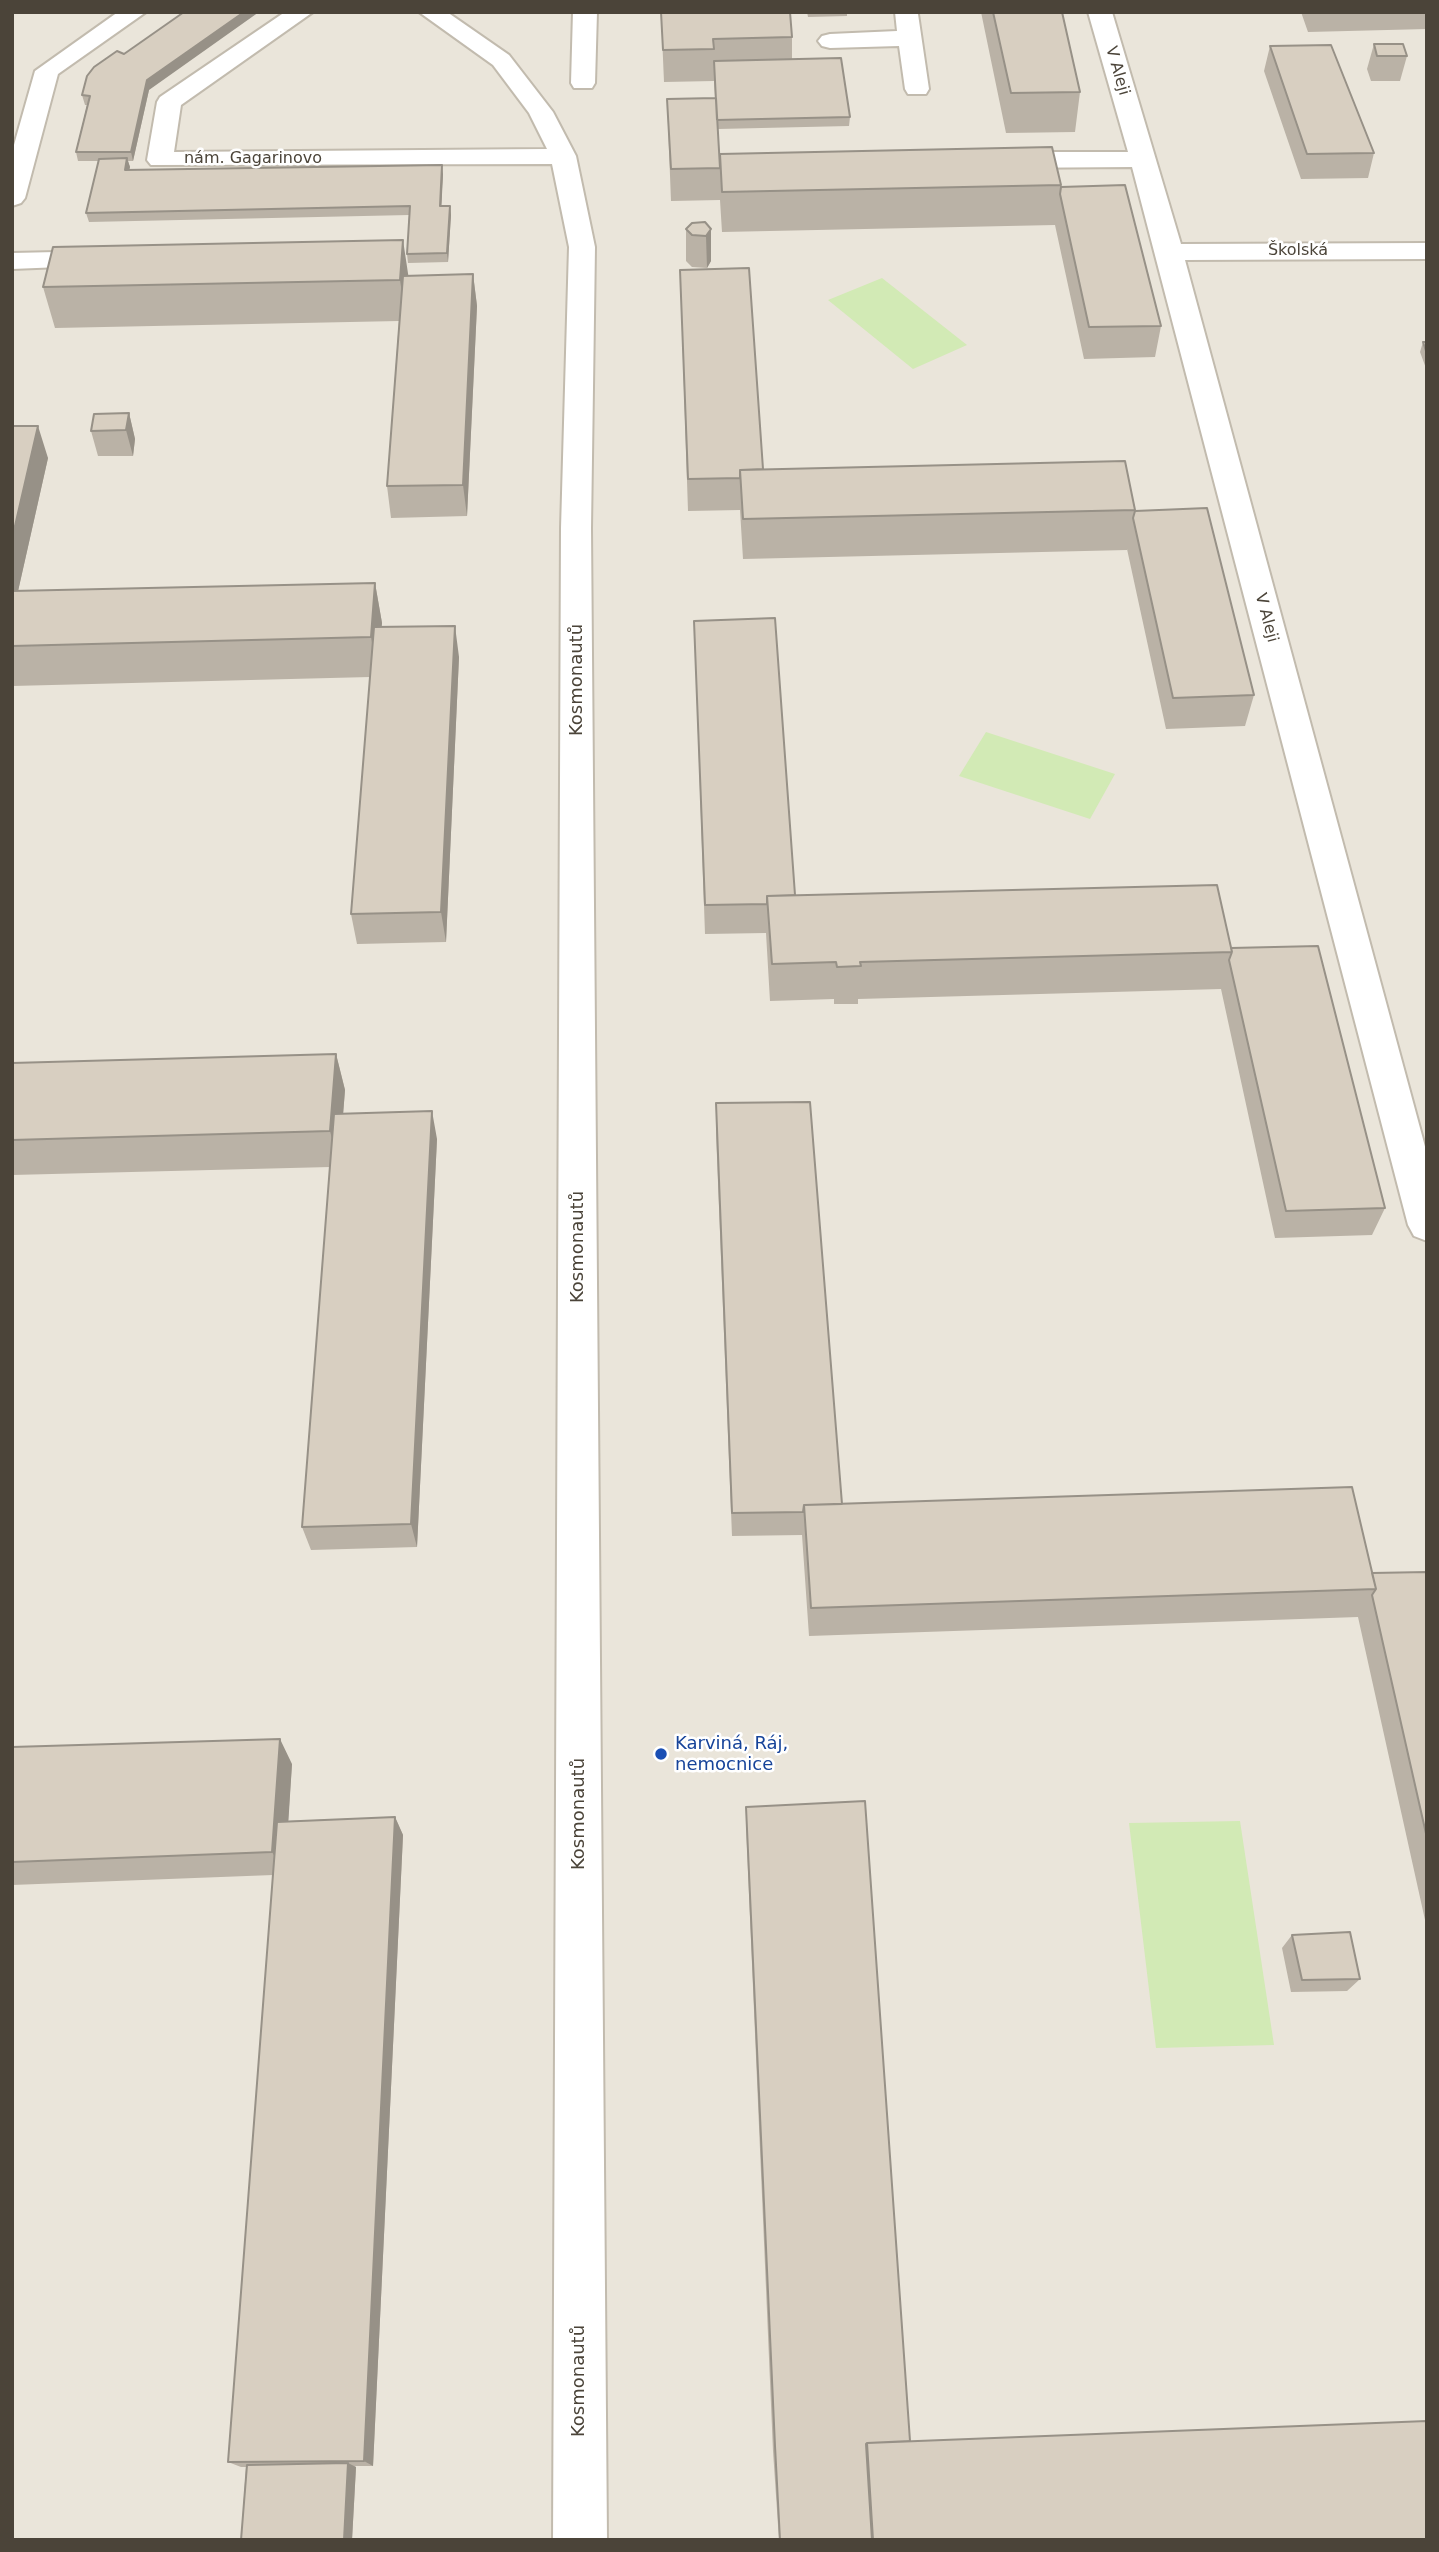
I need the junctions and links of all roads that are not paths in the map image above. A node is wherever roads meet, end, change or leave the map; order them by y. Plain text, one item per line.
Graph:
1 (134, 12) edge
2 (301, 12) edge
3 (585, 12) edge
4 (906, 12) edge
5 (1100, 12) edge
6 (446, 14) edge
7 (909, 38) junction
8 (830, 41) dead end
9 (583, 83) dead end
10 (916, 89) dead end
11 (563, 156) junction
12 (1142, 159) junction
13 (975, 160) edge
14 (12, 198) edge
15 (1427, 251) edge
16 (1170, 252) junction
17 (124, 259) edge
18 (12, 261) edge
19 (1427, 1225) edge
20 (580, 2540) edge

1 - 14 street
2 - 11 street, nám. Gagarinovo
3 - 9 street
4 - 7 street
5 - 12 street, V Aleji
6 - 11 street, Kosmonautů
7 - 8 street
7 - 10 street
11 - 20 street, Kosmonautů
12 - 13 street
12 - 16 street, V Aleji
15 - 16 street, Školská
16 - 19 street, V Aleji
17 - 18 street

